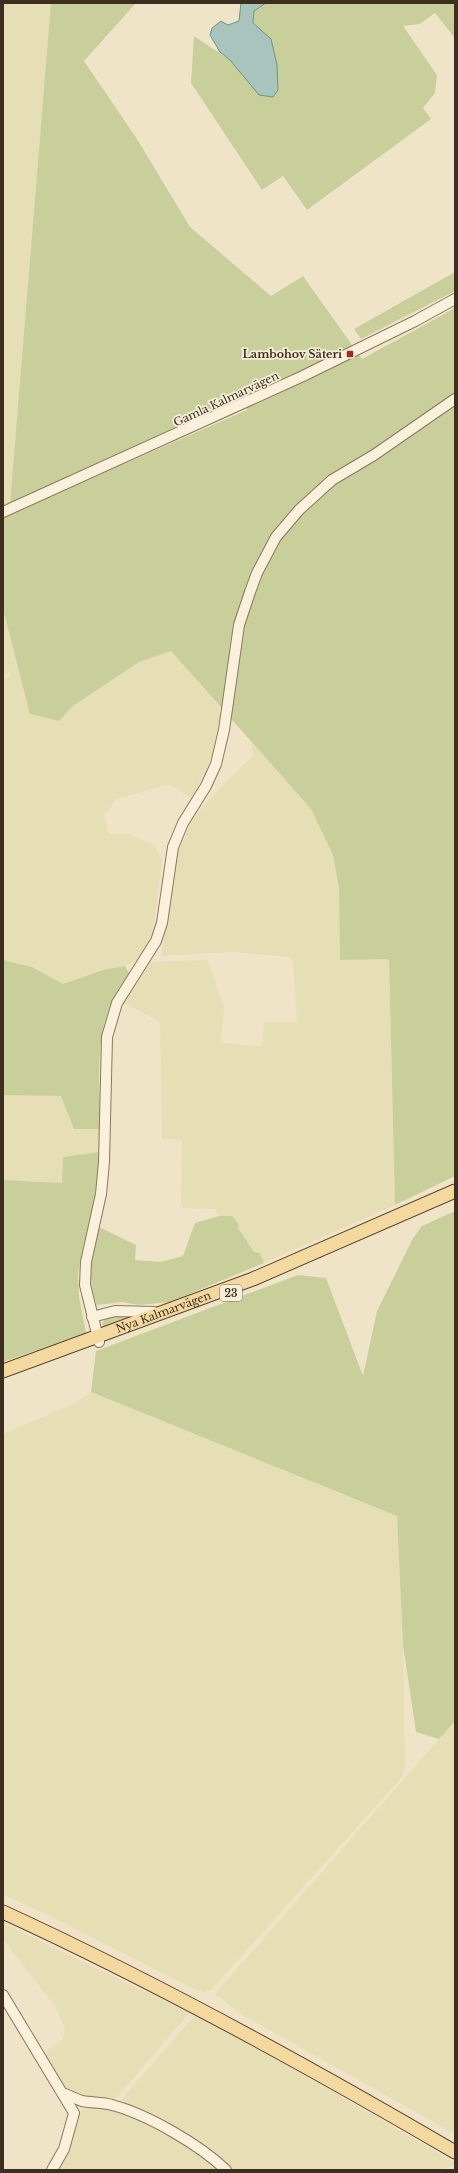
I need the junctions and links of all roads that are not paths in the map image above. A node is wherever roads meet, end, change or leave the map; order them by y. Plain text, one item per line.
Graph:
1 (455, 299) edge
2 (455, 399) edge
3 (3, 512) edge
4 (455, 1191) edge
5 (455, 1198) edge
6 (178, 1308) junction
7 (92, 1317) junction
8 (98, 1340) junction
9 (3, 1370) edge
10 (3, 1376) edge
11 (3, 1904) edge
12 (3, 1912) edge
13 (3, 1994) edge
14 (65, 2094) junction
15 (455, 2144) edge
16 (455, 2152) edge
17 (52, 2170) edge
18 (226, 2170) edge

1 - 3 street, Gamla Kalmarvägen
2 - 7 street
4 - 6 main road, Nya Kalmarvägen / 23
5 - 8 main road, Nya Kalmarvägen / 23
6 - 7 street
6 - 8 main road, Nya Kalmarvägen / 23
7 - 8 street
8 - 9 main road, Nya Kalmarvägen / 23
8 - 10 main road, Nya Kalmarvägen / 23
11 - 15 main road
12 - 16 main road
13 - 14 street
14 - 17 street
14 - 18 street

